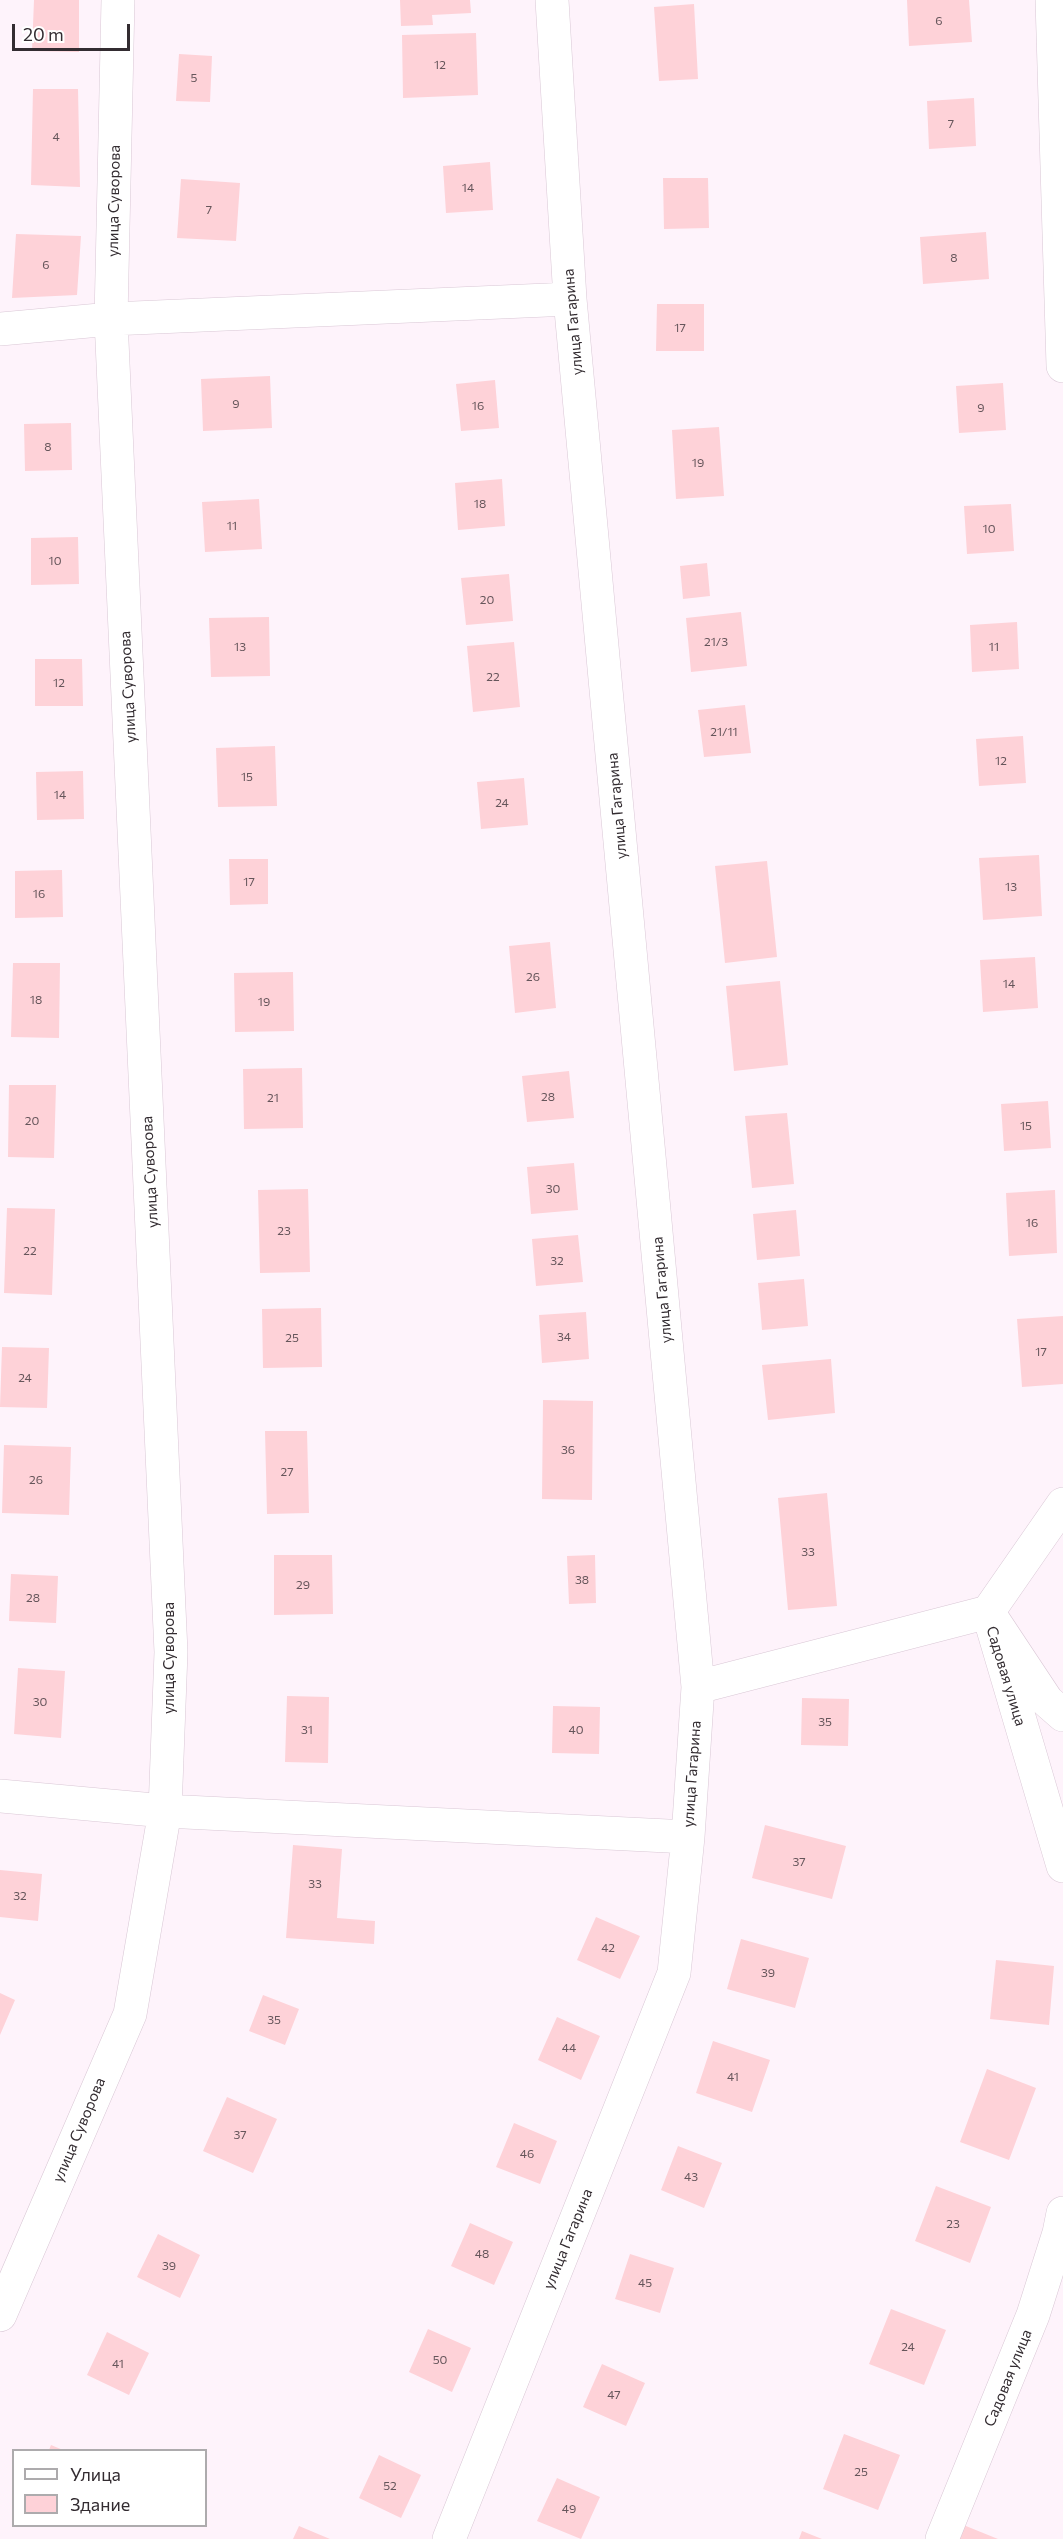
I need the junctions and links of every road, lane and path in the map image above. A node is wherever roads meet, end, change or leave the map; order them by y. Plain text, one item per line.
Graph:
1 (118, 0) edge
2 (552, 0) edge
3 (1052, 0) edge
4 (1059, 105) edge
5 (570, 299) junction
6 (111, 319) junction
7 (0, 329) edge
8 (1063, 366) edge
9 (1063, 1504) edge
10 (988, 1612) junction
11 (698, 1688) junction
12 (1063, 1715) edge
13 (0, 1796) edge
14 (165, 1811) junction
15 (688, 1837) junction
16 (1063, 1866) edge
17 (1063, 2213) edge
18 (1048, 2312) edge
19 (0, 2315) edge
20 (449, 2539) edge
21 (942, 2539) edge

1 - 6 street, улица Суворова
2 - 5 street, улица Гагарина
3 - 4 street
4 - 8 street
5 - 6 street
5 - 11 street, улица Гагарина
6 - 7 street
6 - 14 street, улица Суворова
9 - 10 street, Садовая улица
10 - 11 street
10 - 12 street
10 - 16 street, Садовая улица
11 - 15 street, улица Гагарина
13 - 14 street
14 - 15 street
14 - 19 street, улица Суворова
15 - 20 street, улица Гагарина
17 - 18 street, Садовая улица
18 - 21 street, Садовая улица

